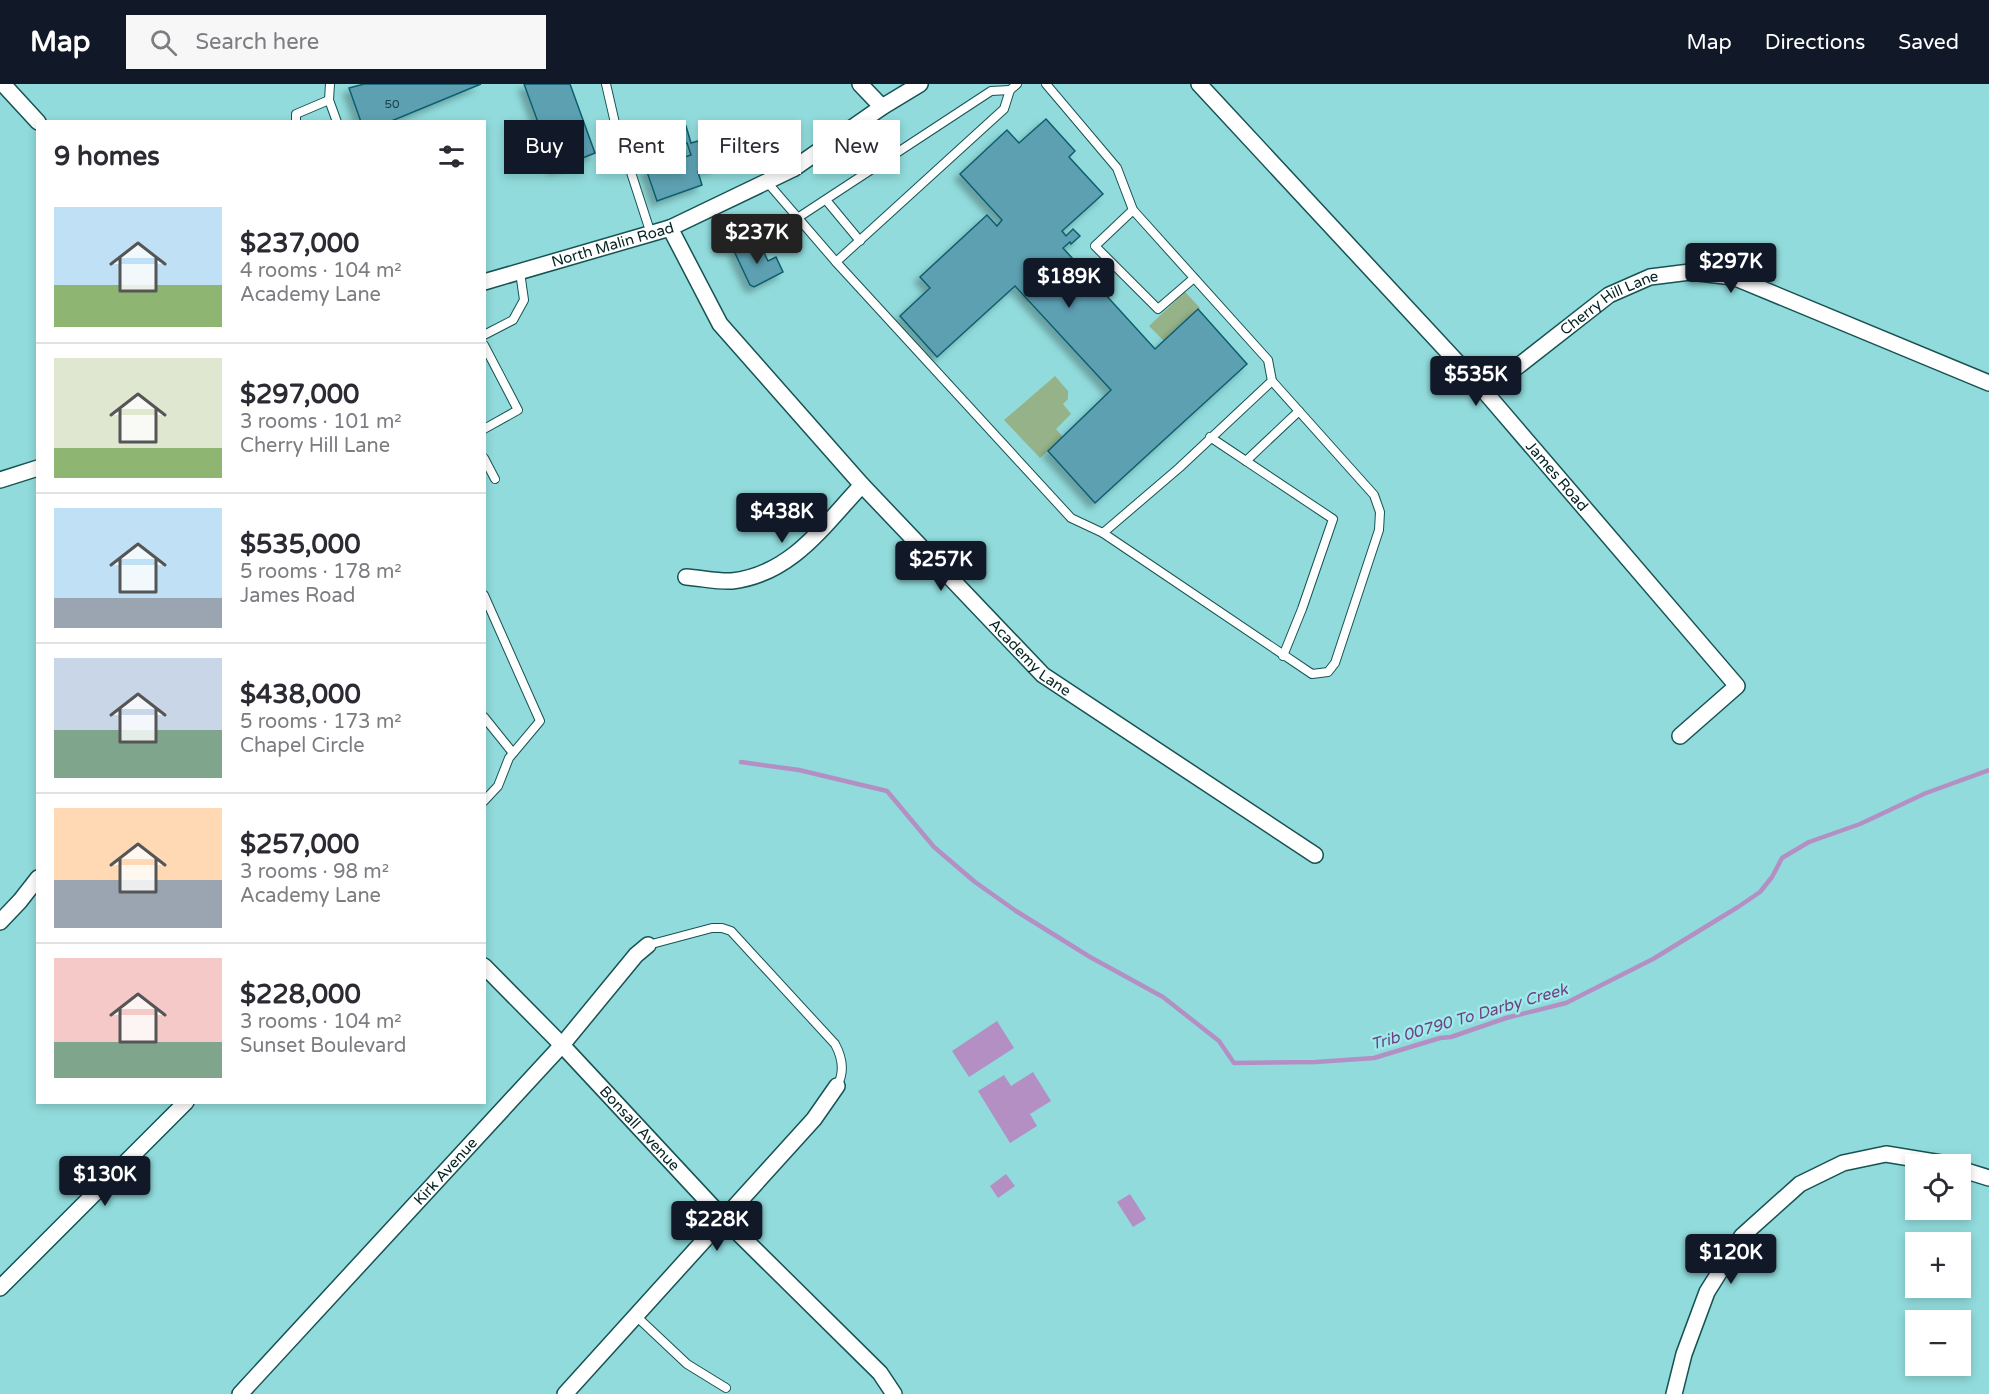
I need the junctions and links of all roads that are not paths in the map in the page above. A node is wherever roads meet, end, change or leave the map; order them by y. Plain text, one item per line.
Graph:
1 (3, 84) edge
2 (330, 84) edge
3 (606, 84) edge
4 (860, 84) edge
5 (920, 84) edge
6 (1046, 84) edge
7 (1199, 84) edge
8 (1014, 87) edge
9 (329, 100) junction
10 (882, 107) junction
11 (36, 120) edge
12 (296, 120) edge
13 (336, 120) edge
14 (767, 182) junction
15 (826, 200) junction
16 (1134, 210) junction
17 (799, 217) junction
18 (670, 228) junction
19 (651, 234) junction
20 (860, 241) junction
21 (836, 262) junction
22 (520, 272) junction
23 (1194, 278) junction
24 (486, 281) edge
25 (486, 334) edge
26 (486, 349) edge
27 (1272, 381) junction
28 (1989, 382) edge
29 (1485, 392) junction
30 (1299, 411) junction
31 (486, 428) edge
32 (1210, 437) junction
33 (1246, 461) junction
34 (486, 462) edge
35 (36, 469) edge
36 (495, 479) dead end
37 (0, 480) edge
38 (862, 484) junction
39 (1103, 533) junction
40 (686, 577) dead end
41 (488, 611) edge
42 (1283, 656) junction
43 (486, 719) edge
44 (1680, 736) dead end
45 (513, 753) junction
46 (486, 799) edge
47 (1315, 855) dead end
48 (36, 881) edge
49 (0, 921) edge
50 (648, 945) joint
51 (486, 968) edge
52 (562, 1045) junction
53 (837, 1086) joint
54 (184, 1104) edge
55 (1905, 1157) edge
56 (1971, 1172) edge
57 (1989, 1178) edge
58 (724, 1220) junction
59 (0, 1288) edge
60 (636, 1316) junction
61 (726, 1388) dead end
62 (240, 1394) edge
63 (565, 1394) edge
64 (894, 1394) edge
65 (1674, 1394) edge

1 - 11 street
2 - 9 lane
3 - 19 lane
4 - 10 street
5 - 10 street, North Malin Road
6 - 16 lane
7 - 29 street, James Road
8 - 15 lane
8 - 20 lane
9 - 12 lane
9 - 13 lane
10 - 14 street, North Malin Road
14 - 17 lane
14 - 18 street, North Malin Road
15 - 17 lane
15 - 20 lane
16 - 23 lane
16 - 23 lane
17 - 21 lane
18 - 19 street, North Malin Road
18 - 38 street, Academy Lane
19 - 22 street, North Malin Road
20 - 21 lane
21 - 39 lane
22 - 24 street, North Malin Road
22 - 25 lane
23 - 27 lane
26 - 31 lane
27 - 30 lane
27 - 32 lane
28 - 29 street, Cherry Hill Lane
29 - 44 street, James Road
30 - 33 lane
30 - 42 lane
32 - 33 lane
32 - 39 lane
33 - 42 lane
34 - 36 lane
35 - 37 street
38 - 40 street
38 - 47 street, Academy Lane
39 - 42 lane
41 - 45 lane
43 - 45 lane
45 - 46 lane
48 - 49 street
50 - 52 street, Kirk Avenue
50 - 53 lane
51 - 52 street, Bonsall Avenue
52 - 58 street, Bonsall Avenue
52 - 62 street, Kirk Avenue
53 - 58 street
54 - 59 street
55 - 65 street
56 - 57 street
58 - 60 street
58 - 64 street, Bonsall Avenue
60 - 61 lane
60 - 63 street

